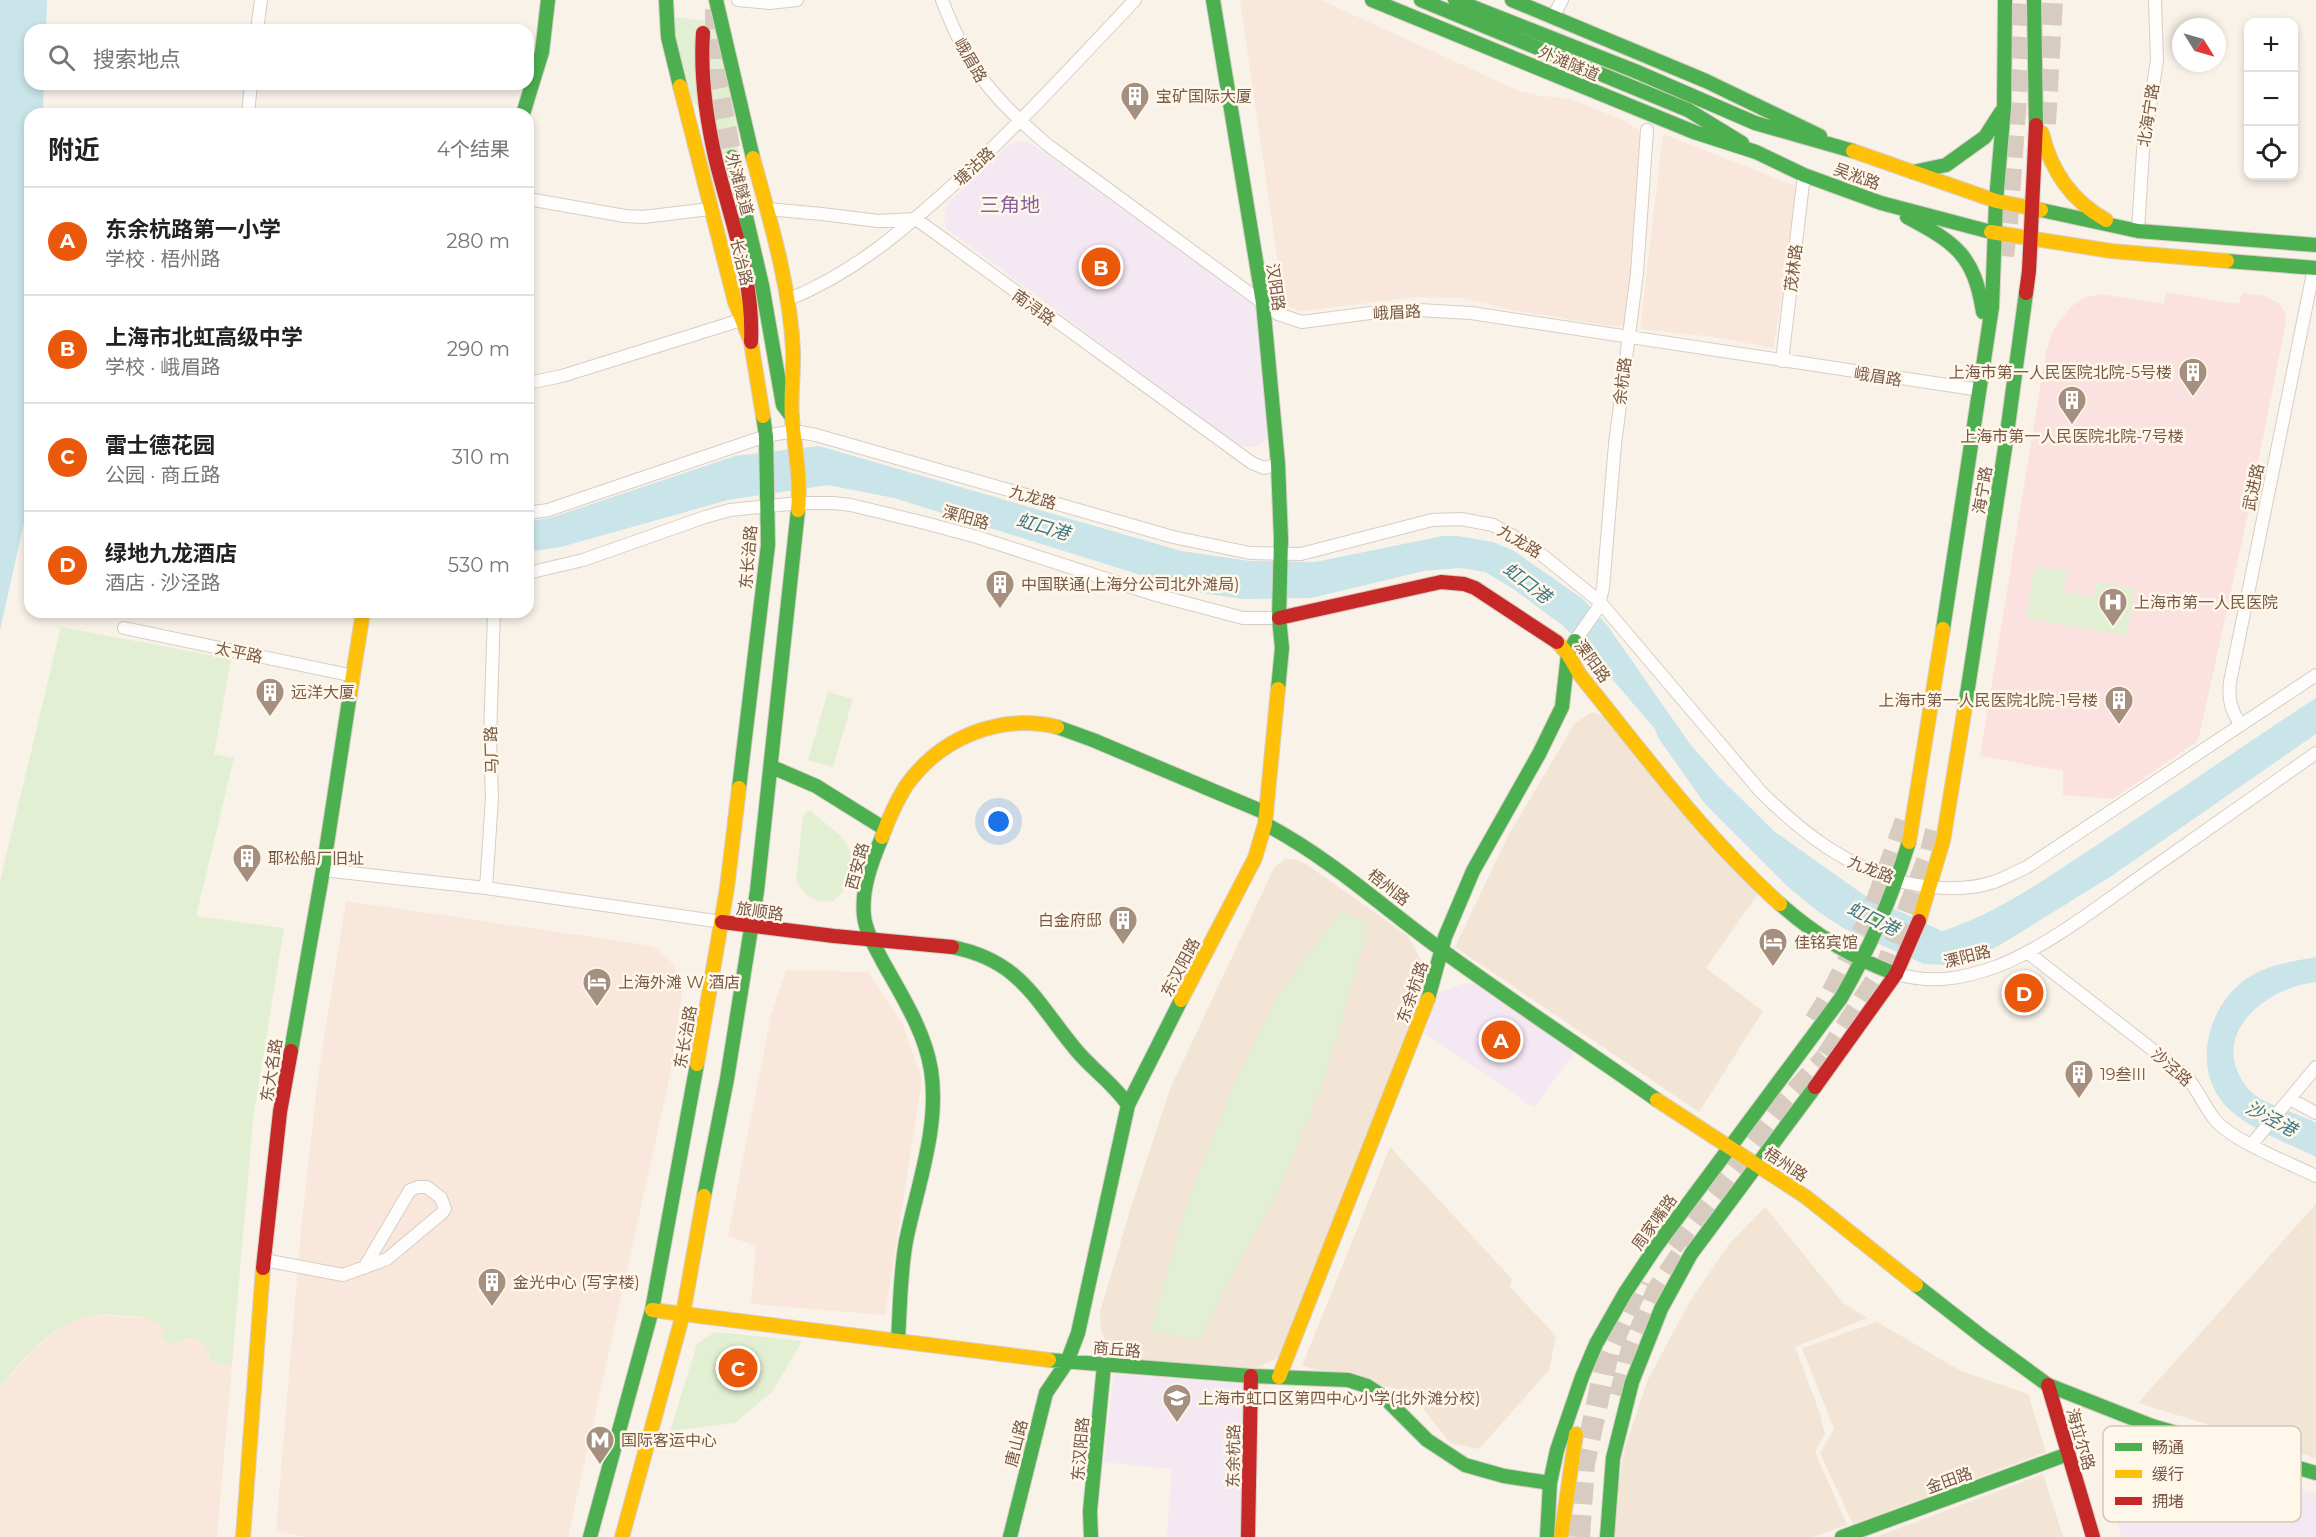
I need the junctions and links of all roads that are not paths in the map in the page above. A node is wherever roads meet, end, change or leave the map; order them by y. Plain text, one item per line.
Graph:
1 (261, 0) edge
2 (548, 0) edge
3 (666, 0) edge
4 (716, 0) edge
5 (738, 0) edge
6 (797, 0) edge
7 (942, 0) edge
8 (1136, 0) edge
9 (1213, 0) edge
10 (1372, 0) edge
11 (1421, 0) edge
12 (1455, 0) edge
13 (1512, 0) edge
14 (1562, 0) edge
15 (2006, 0) edge
16 (2034, 0) edge
17 (2156, 0) edge
18 (1553, 17) junction
19 (258, 24) edge
20 (704, 33) dead end
21 (534, 78) edge
22 (250, 90) edge
23 (530, 90) edge
24 (2037, 102) junction
25 (2004, 107) junction
26 (249, 108) edge
27 (525, 108) edge
28 (1020, 122) junction
29 (1647, 130) dead end
30 (1834, 144) junction
31 (1756, 152) junction
32 (732, 157) tunnel mouth
33 (1913, 172) junction
34 (1804, 175) junction
35 (534, 200) edge
36 (1996, 201) junction
37 (1881, 202) junction
38 (710, 209) junction
39 (767, 209) junction
40 (2033, 210) junction
41 (915, 219) junction
42 (2132, 230) junction
43 (1995, 233) junction
44 (2032, 239) junction
45 (2316, 245) edge
46 (2316, 253) edge
47 (2315, 268) edge
48 (787, 300) junction
49 (1263, 303) junction
50 (741, 320) junction
51 (1627, 338) junction
52 (751, 342) junction
53 (1987, 342) junction
54 (1782, 361) junction
55 (534, 382) edge
56 (1980, 390) junction
57 (794, 431) junction
58 (767, 443) junction
59 (1278, 464) junction
60 (798, 499) junction
61 (768, 502) junction
62 (534, 512) edge
63 (1281, 558) junction
64 (534, 572) edge
65 (1280, 581) joint
66 (1598, 608) junction
67 (362, 618) edge
68 (494, 618) edge
69 (1279, 618) junction
70 (124, 628) dead end
71 (1575, 641) joint
72 (1568, 654) junction
73 (2316, 675) edge
74 (354, 676) junction
75 (2241, 725) junction
76 (2316, 753) edge
77 (772, 767) junction
78 (1265, 819) junction
79 (885, 829) junction
80 (323, 870) junction
81 (1897, 880) junction
82 (486, 888) junction
83 (1930, 888) junction
84 (722, 922) junction
85 (753, 927) junction
86 (872, 940) junction
87 (1442, 950) junction
88 (2027, 952) junction
89 (1863, 962) junction
90 (1899, 969) junction
91 (2316, 1068) edge
92 (2290, 1099) junction
93 (1128, 1105) junction
94 (2316, 1113) edge
95 (2256, 1140) junction
96 (1730, 1147) junction
97 (1758, 1165) junction
98 (2316, 1176) edge
99 (264, 1260) junction
100 (364, 1269) junction
101 (652, 1310) junction
102 (683, 1314) junction
103 (898, 1341) junction
104 (1067, 1362) junction
105 (1104, 1365) junction
106 (1251, 1376) junction
107 (1279, 1377) junction
108 (2048, 1385) junction
109 (2152, 1426) edge
110 (1576, 1434) dead end
111 (2068, 1454) junction
112 (2301, 1469) edge
113 (2316, 1473) edge
114 (1550, 1483) junction
115 (243, 1537) edge
116 (590, 1537) edge
117 (622, 1537) edge
118 (1010, 1537) edge
119 (1091, 1537) edge
120 (1248, 1537) edge
121 (1547, 1537) edge
122 (1561, 1537) edge
123 (1606, 1537) edge
124 (1842, 1537) edge
125 (2092, 1537) edge

1 - 19 street
2 - 21 main road
3 - 38 main road, 长治路
4 - 39 main road
5 - 6 street
7 - 28 street, 峨眉路
8 - 28 street, 塘沽路
9 - 49 main road, 汉阳路
10 - 31 main road, 外滩隧道
11 - 31 main road, 吴淞路
12 - 30 main road, 外滩隧道
13 - 18 main road, 吴淞路
14 - 18 street
15 - 25 main road, 海宁路
16 - 24 main road, 海宁路
17 - 42 street, 北海宁路
18 - 30 main road, 吴淞路
20 - 52 main road, 外滩隧道
22 - 26 street
23 - 27 main road
24 - 40 main road, 海宁路
24 - 42 main road
25 - 33 main road
25 - 36 main road, 海宁路
28 - 41 street, 塘沽路
28 - 49 street, 峨眉路
29 - 51 street, 余杭路
30 - 33 main road, 吴淞路
31 - 34 main road, 吴淞路
32 - 57 main road, 外滩隧道
33 - 36 main road, 吴淞路
34 - 37 main road, 吴淞路
34 - 54 street, 茂林路
35 - 38 street
36 - 40 main road, 吴淞路
36 - 43 main road, 海宁路
37 - 43 main road, 吴淞路
37 - 53 main road
38 - 50 main road, 长治路
39 - 41 street
39 - 48 main road
40 - 42 main road, 吴淞路
40 - 44 main road, 海宁路
41 - 48 street, 塘沽路
41 - 59 street, 南浔路
42 - 45 main road, 吴淞路
43 - 44 main road, 吴淞路
43 - 53 main road, 海宁路
44 - 47 main road, 吴淞路
44 - 83 main road, 海宁路
46 - 47 main road, 武进路
47 - 75 street, 武进路
48 - 57 main road
49 - 51 street, 峨眉路
49 - 59 main road, 汉阳路
50 - 52 main road, 长治路
50 - 55 street
51 - 54 street, 峨眉路
51 - 66 street, 余杭路
52 - 58 main road, 长治路
53 - 56 main road, 海宁路
54 - 56 street, 峨眉路
56 - 81 main road, 海宁路
57 - 58 street, 九龙路
57 - 60 main road
57 - 63 street, 九龙路
58 - 61 main road, 长治路
58 - 62 street, 九龙路
59 - 63 main road, 汉阳路
60 - 61 street, 溧阳路
60 - 69 street, 溧阳路
60 - 77 main road
61 - 64 street, 溧阳路
61 - 84 main road, 东长治路
63 - 65 main road, 汉阳路
63 - 66 street, 九龙路
65 - 69 main road, 东汉阳路
66 - 71 street, 东余杭路
66 - 81 street, 九龙路
67 - 74 main road, 东大名路
68 - 82 street, 马厂路
69 - 72 main road, 溧阳路
69 - 78 main road, 东汉阳路
70 - 74 street, 太平路
71 - 72 main road, 东余杭路
72 - 87 main road, 东余杭路
72 - 89 main road, 溧阳路
73 - 75 street, 九龙路
74 - 80 main road, 东大名路
75 - 83 street, 九龙路
76 - 88 street, 溧阳路
77 - 79 main road
77 - 85 main road
78 - 79 main road, 西安路
78 - 87 main road, 梧州路
78 - 93 main road, 东汉阳路
79 - 86 main road, 西安路
80 - 82 street, 旅顺路
80 - 99 main road, 东大名路
81 - 83 street, 九龙路
81 - 89 main road, 海宁路
82 - 84 street, 旅顺路
83 - 90 main road, 海宁路
84 - 85 main road, 旅顺路
84 - 101 main road, 东长治路
85 - 86 main road, 旅顺路
85 - 102 main road
86 - 93 main road, 旅顺路
86 - 103 main road, 西安路
87 - 96 main road, 梧州路
87 - 107 main road, 东余杭路
88 - 90 street, 溧阳路
88 - 95 street, 沙泾路
89 - 90 main road, 溧阳路
89 - 96 main road, 周家嘴路
90 - 97 main road
91 - 92 street
92 - 94 street
92 - 95 street
93 - 104 main road, 东汉阳路
95 - 98 street, 沙泾路
96 - 97 main road, 梧州路
96 - 114 main road, 周家嘴路
97 - 108 main road, 梧州路
97 - 123 main road
99 - 100 street
99 - 115 main road, 东大名路
100 - 100 street
101 - 102 main road, 商丘路
101 - 116 main road, 东长治路
102 - 103 main road, 商丘路
102 - 117 main road
103 - 104 main road, 商丘路
104 - 105 main road, 商丘路
104 - 118 main road, 唐山路
105 - 106 main road, 商丘路
105 - 119 main road, 东汉阳路
106 - 107 main road, 商丘路
106 - 120 main road, 东余杭路
107 - 114 main road, 商丘路
108 - 109 main road, 梧州路
108 - 111 main road, 海拉尔路
110 - 122 main road
111 - 124 main road, 金田路
111 - 125 main road, 海拉尔路
112 - 113 main road, 梧州路
114 - 121 main road, 周家嘴路

